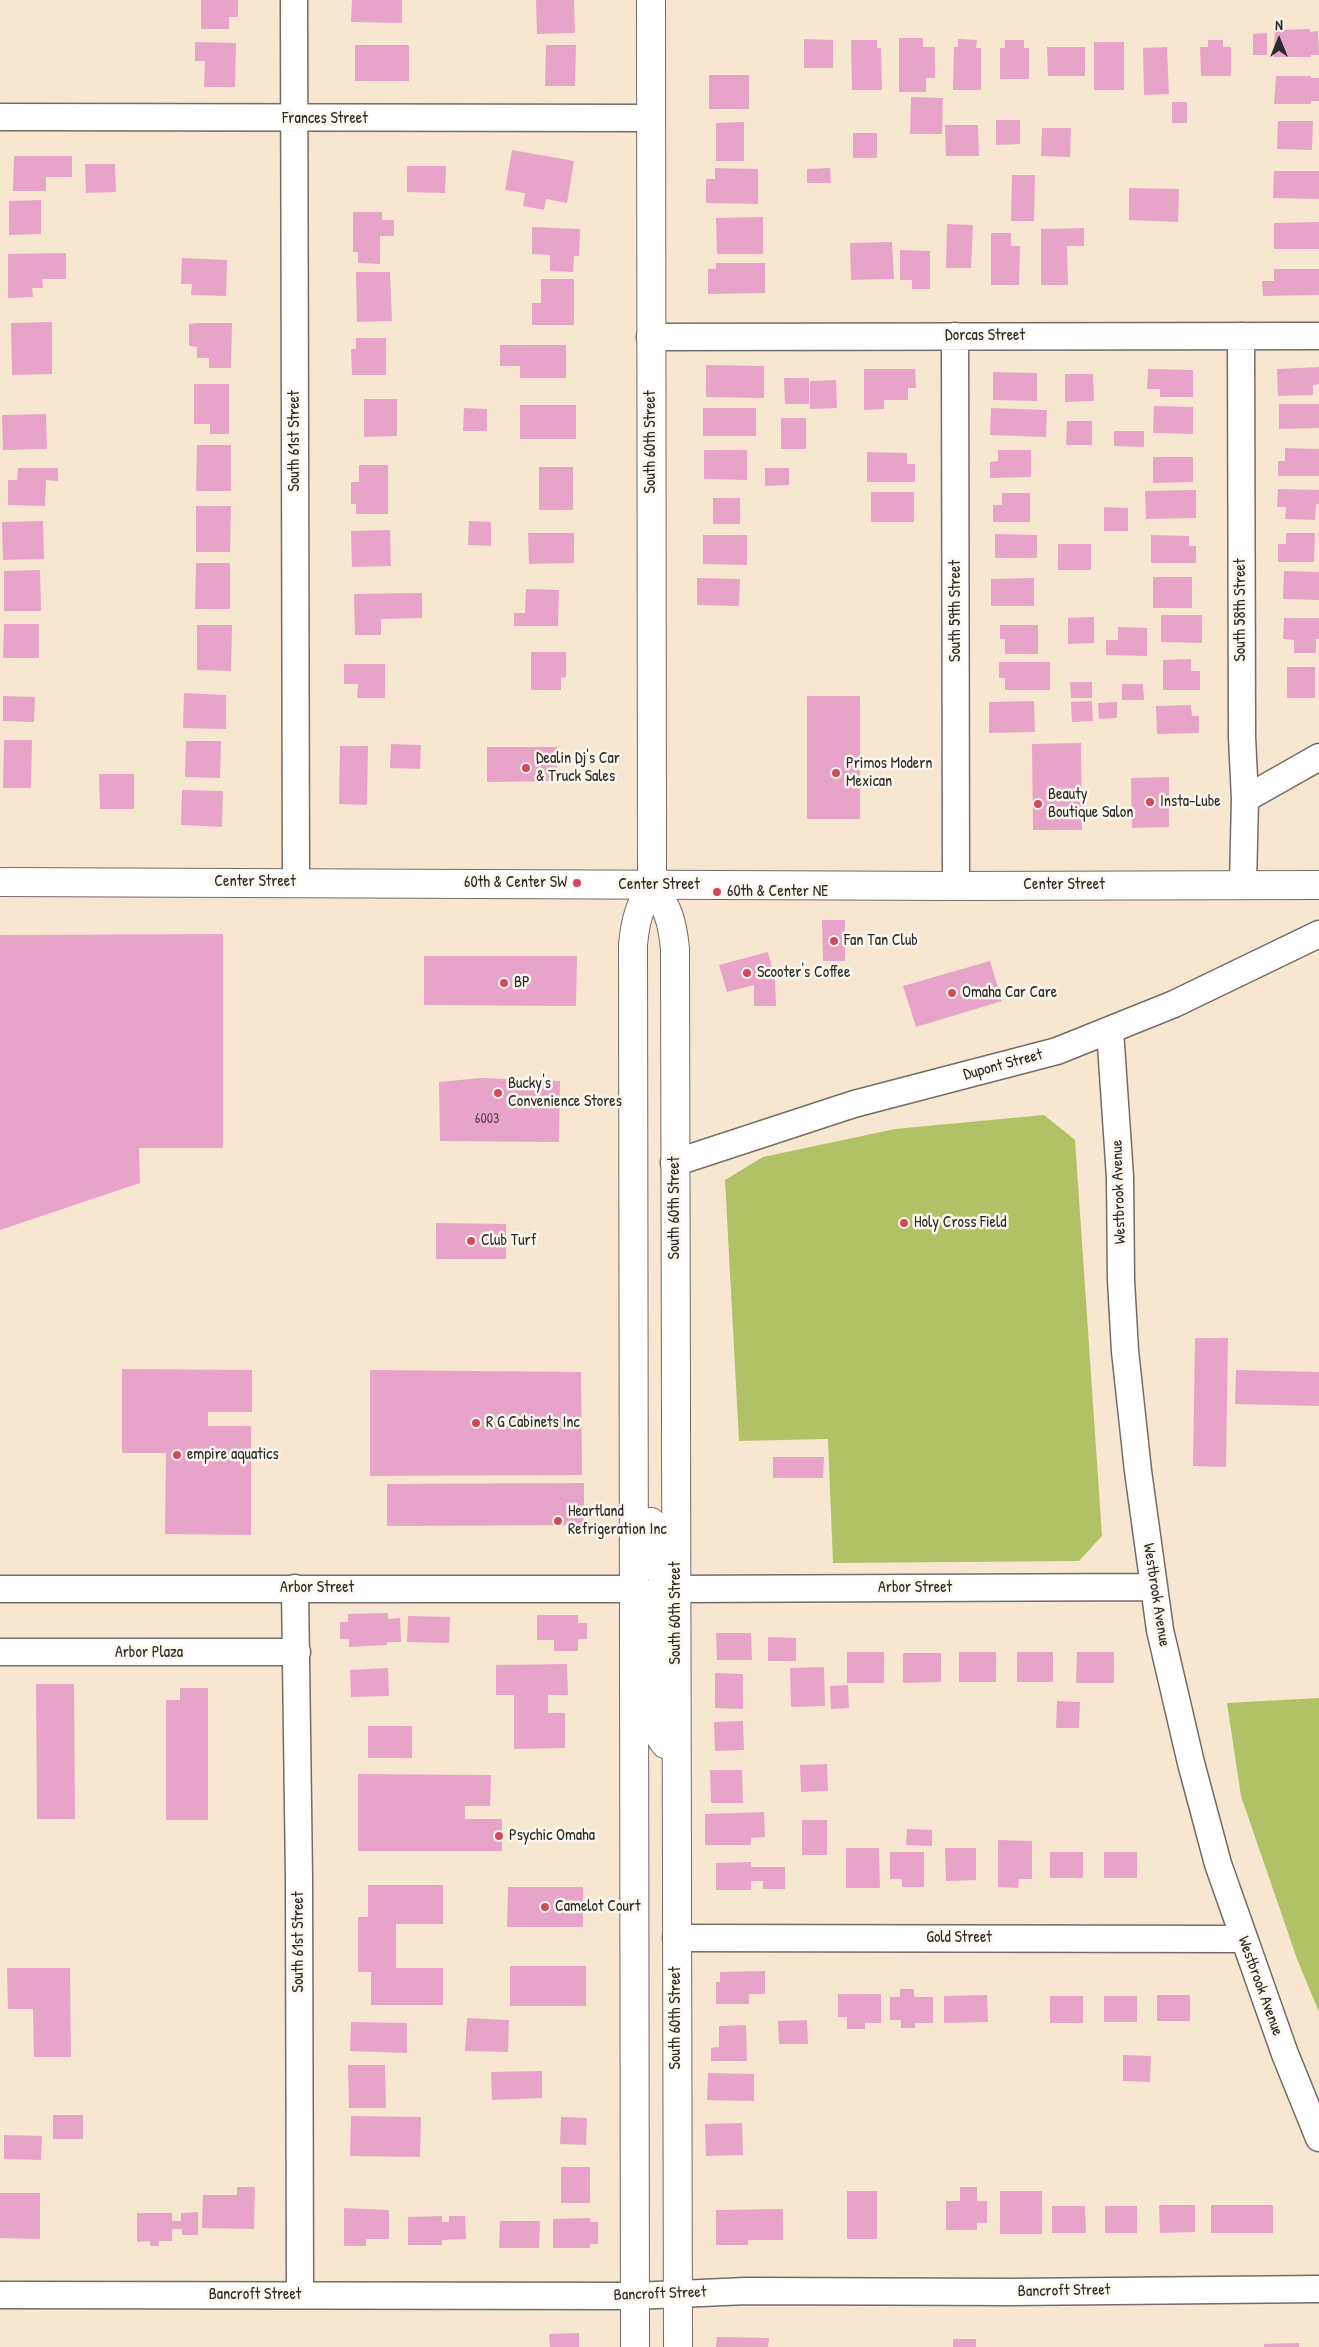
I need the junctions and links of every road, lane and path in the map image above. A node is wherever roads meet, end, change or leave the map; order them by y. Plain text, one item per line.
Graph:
1 (294, 0) edge
2 (651, 0) edge
3 (0, 117) edge
4 (651, 118) junction
5 (294, 119) junction
6 (955, 336) junction
7 (1241, 336) junction
8 (1319, 336) edge
9 (650, 337) junction
10 (1319, 758) edge
11 (1245, 798) junction
12 (0, 882) edge
13 (296, 882) junction
14 (1243, 884) junction
15 (652, 885) junction
16 (1319, 885) edge
17 (956, 886) junction
18 (1319, 934) edge
19 (1110, 1030) junction
20 (674, 1163) junction
21 (634, 1406) junction
22 (1153, 1587) junction
23 (295, 1588) junction
24 (0, 1589) edge
25 (635, 1589) junction
26 (676, 1589) junction
27 (0, 1652) edge
28 (297, 1652) junction
29 (676, 1760) junction
30 (676, 1938) junction
31 (1243, 1939) junction
32 (1319, 2138) edge
33 (1319, 2289) edge
34 (678, 2294) junction
35 (0, 2295) edge
36 (300, 2295) junction
37 (634, 2296) junction
38 (634, 2347) edge
39 (678, 2347) edge

1 - 5 street, South 61st Street
2 - 4 main road, South 60th Street
3 - 5 street, Frances Street
4 - 5 street, Frances Street
4 - 9 main road, South 60th Street
5 - 13 street, South 61st Street
6 - 7 street, Dorcas Street
6 - 9 street, Dorcas Street
6 - 17 street, South 59th Street
7 - 8 street, Dorcas Street
7 - 11 street, South 58th Street
9 - 15 main road, South 60th Street
10 - 11 street
11 - 14 street, South 58th Street
12 - 13 main road, Center Street
13 - 15 main road, Center Street
14 - 16 main road, Center Street
14 - 17 main road, Center Street
15 - 17 main road, Center Street
15 - 20 main road, South 60th Street
15 - 21 main road, South 60th Street
18 - 19 street, Dupont Street
19 - 20 street, Dupont Street
19 - 22 street, Westbrook Avenue
20 - 26 main road, South 60th Street
21 - 25 main road, South 60th Street
21 - 26 main road
22 - 26 street, Arbor Street
22 - 31 street, Westbrook Avenue
23 - 24 street, Arbor Street
23 - 25 street, Arbor Street
23 - 28 street, South 61st Street
25 - 29 main road
25 - 37 main road, South 60th Street
26 - 29 main road, South 60th Street
27 - 28 street, Arbor Plaza
28 - 36 street, South 61st Street
29 - 30 main road, South 60th Street
30 - 31 street, Gold Street
30 - 34 main road, South 60th Street
31 - 32 street, Westbrook Avenue
33 - 34 street, Bancroft Street
34 - 37 street, Bancroft Street
34 - 39 main road, South 60th Street
35 - 36 street, Bancroft Street
36 - 37 street, Bancroft Street
37 - 38 main road, South 60th Street

